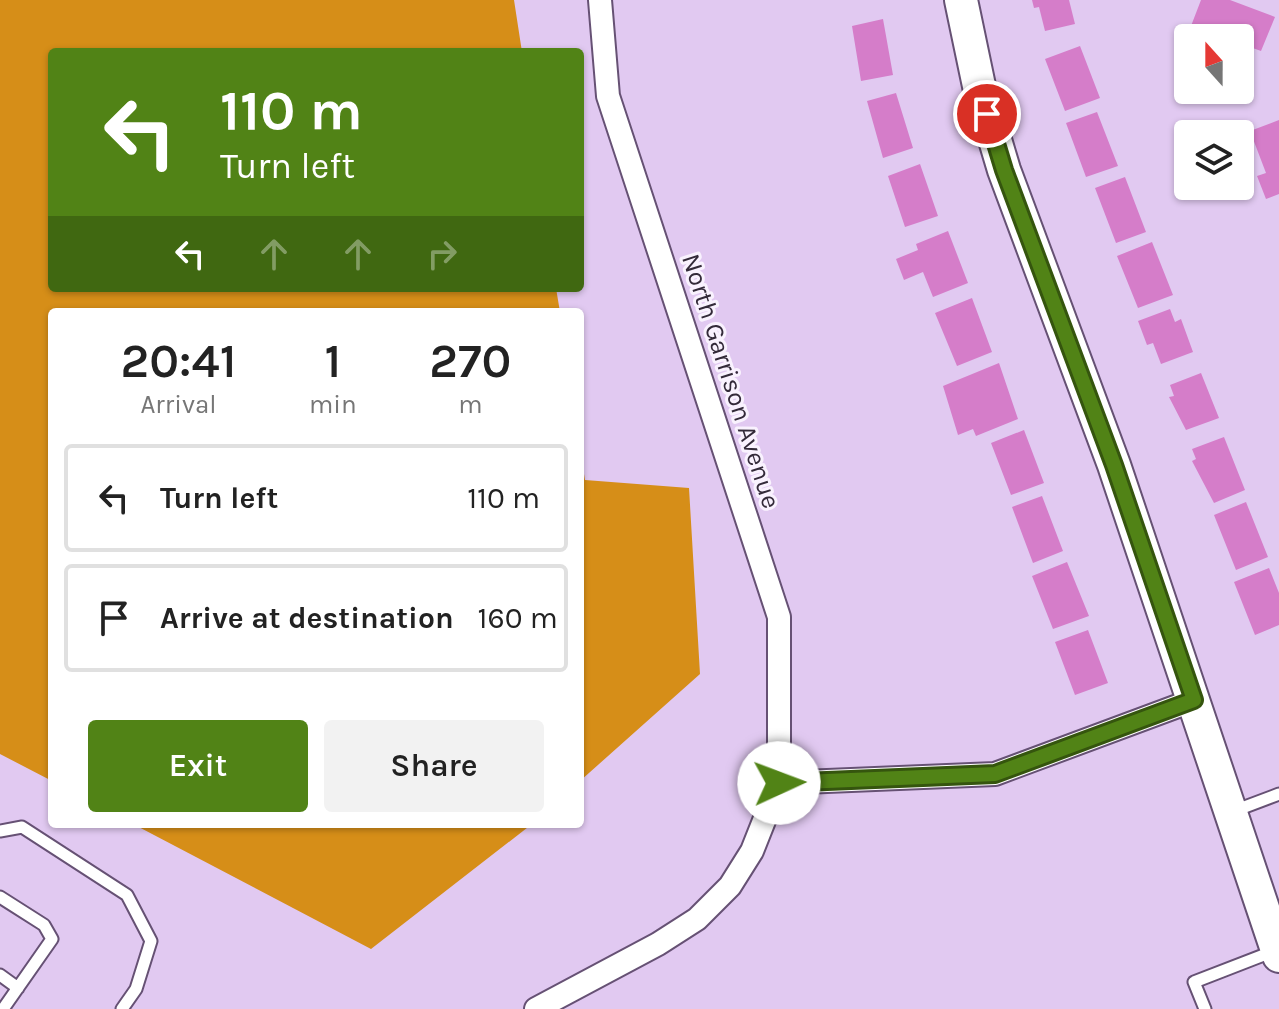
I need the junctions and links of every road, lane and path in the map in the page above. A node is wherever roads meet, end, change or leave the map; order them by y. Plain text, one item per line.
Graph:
1 (600, 0) edge
2 (961, 0) edge
3 (1194, 700) junction
4 (779, 783) junction
5 (1279, 794) edge
6 (1230, 813) junction
7 (0, 831) edge
8 (0, 897) edge
9 (1278, 953) edge
10 (0, 975) edge
11 (18, 988) junction
12 (3, 1009) edge
13 (122, 1009) edge
14 (536, 1009) edge
15 (1205, 1009) edge

1 - 4 street, North Garrison Avenue
2 - 3 street
3 - 4 street
3 - 6 street
4 - 14 street
5 - 6 lane
6 - 9 street
7 - 13 lane
8 - 11 lane
9 - 15 lane
10 - 11 lane
11 - 12 lane

